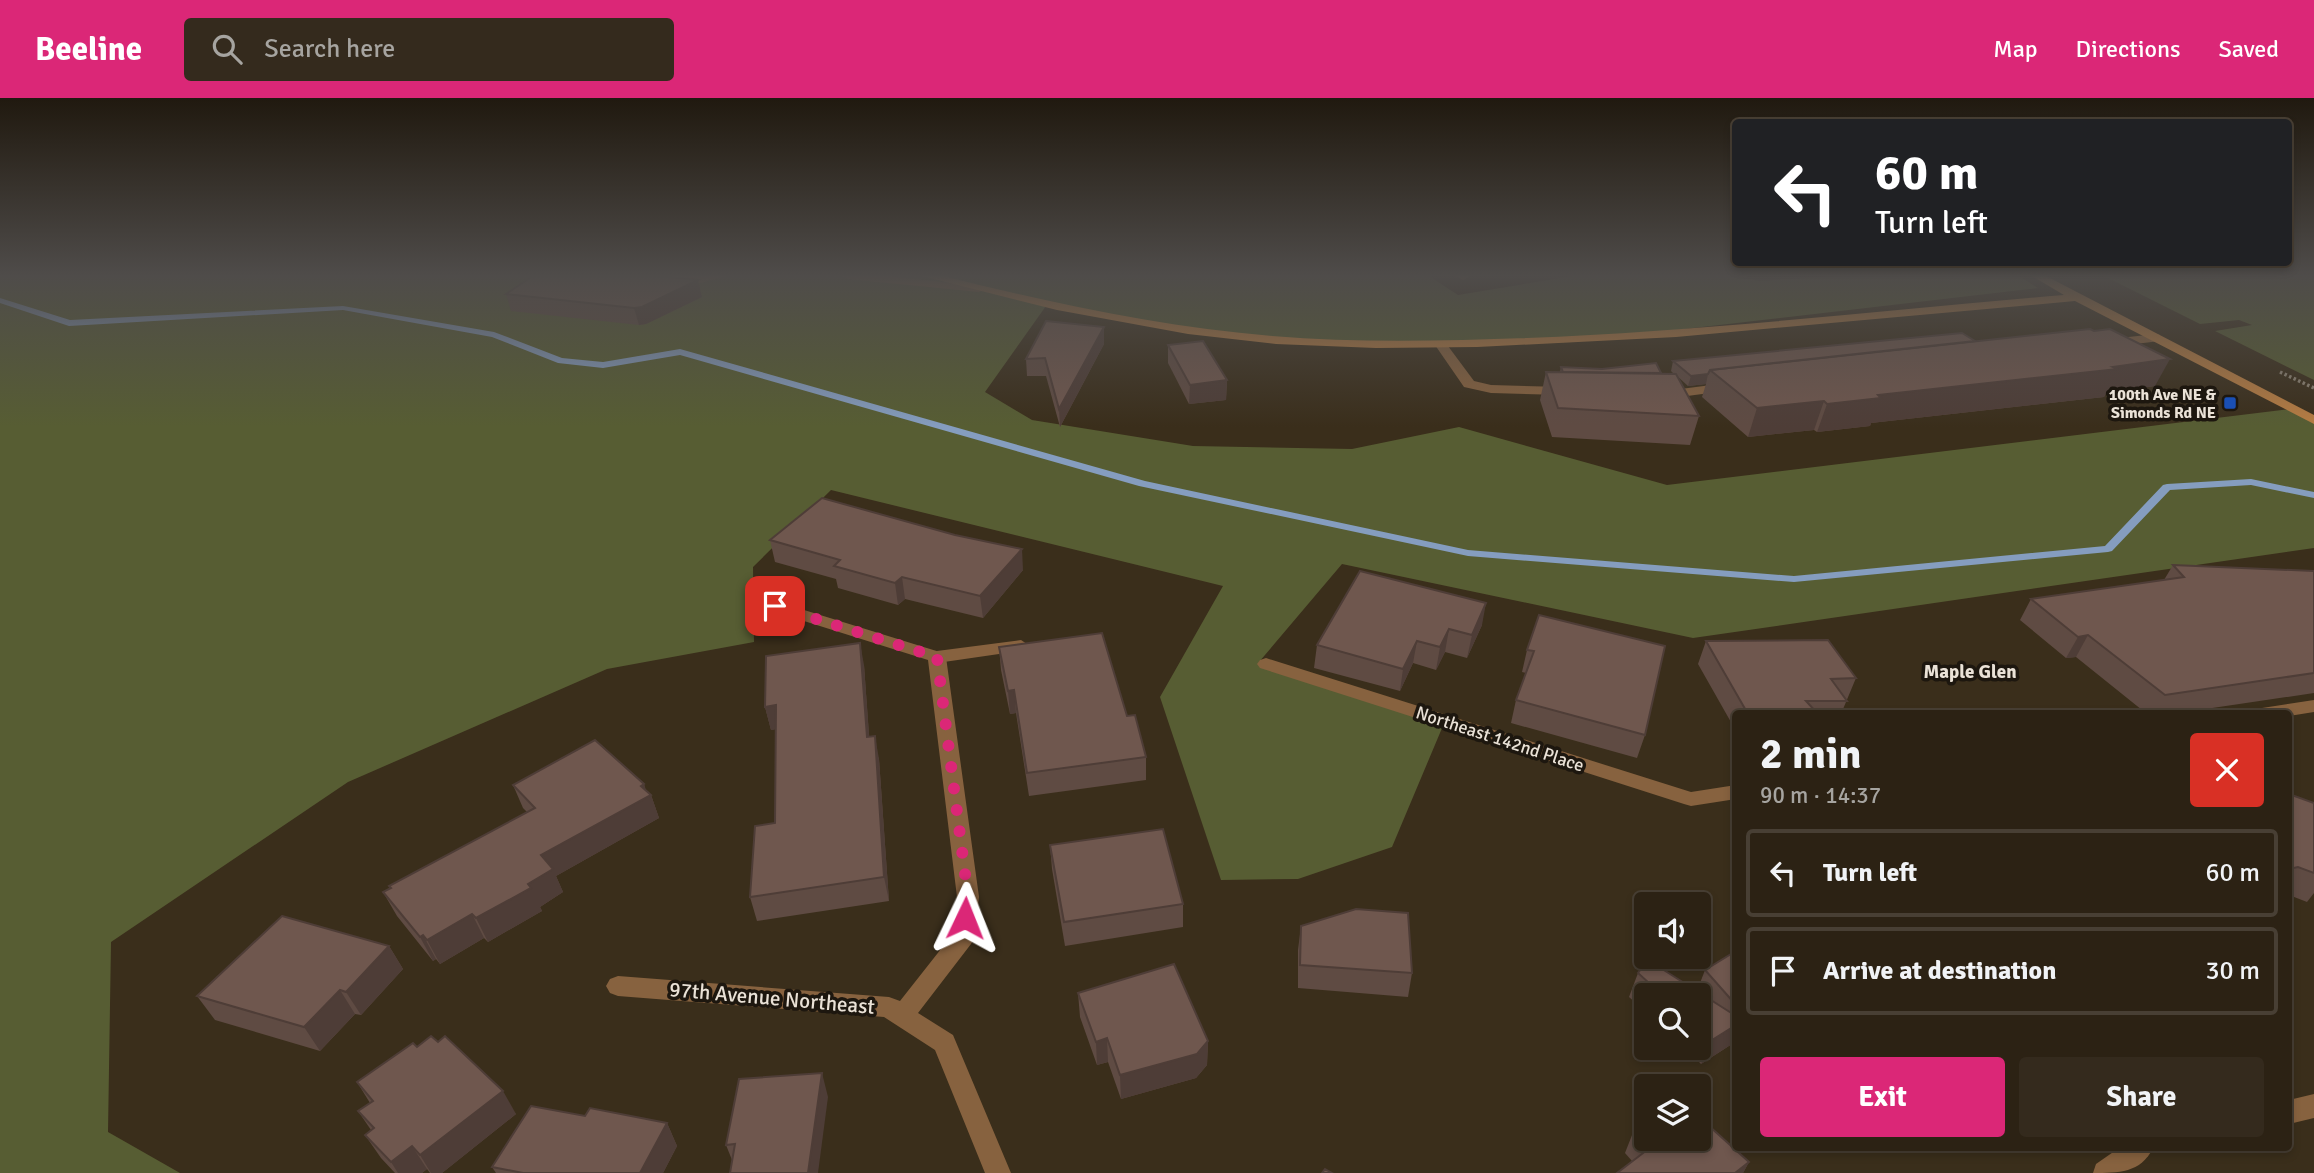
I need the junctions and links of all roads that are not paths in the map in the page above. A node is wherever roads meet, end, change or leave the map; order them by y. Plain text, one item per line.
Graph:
1 (1165, 326) edge
2 (1749, 326) edge
3 (2133, 326) edge
4 (2156, 338) junction
5 (1441, 345) junction
6 (2091, 345) edge
7 (1734, 387) edge
8 (1572, 392) edge
9 (1652, 394) edge
10 (2314, 420) edge
11 (775, 606) dead end
12 (1043, 643) edge
13 (937, 657) junction
14 (1266, 664) dead end
15 (2314, 706) edge
16 (2288, 710) edge
17 (1732, 793) edge
18 (618, 986) dead end
19 (902, 1016) junction
20 (2314, 1106) edge
21 (2292, 1111) edge
22 (2136, 1151) edge
23 (998, 1173) edge
24 (2106, 1173) edge

1 - 5 main road
2 - 5 main road
3 - 4 main road
4 - 6 street
4 - 10 main road
5 - 8 street
7 - 9 street
11 - 13 street
12 - 13 street
13 - 19 street
14 - 17 street, Northeast 142nd Place
15 - 16 street
18 - 19 street, 97th Avenue Northeast
19 - 23 street, 97th Avenue Northeast
20 - 21 street
22 - 24 street

